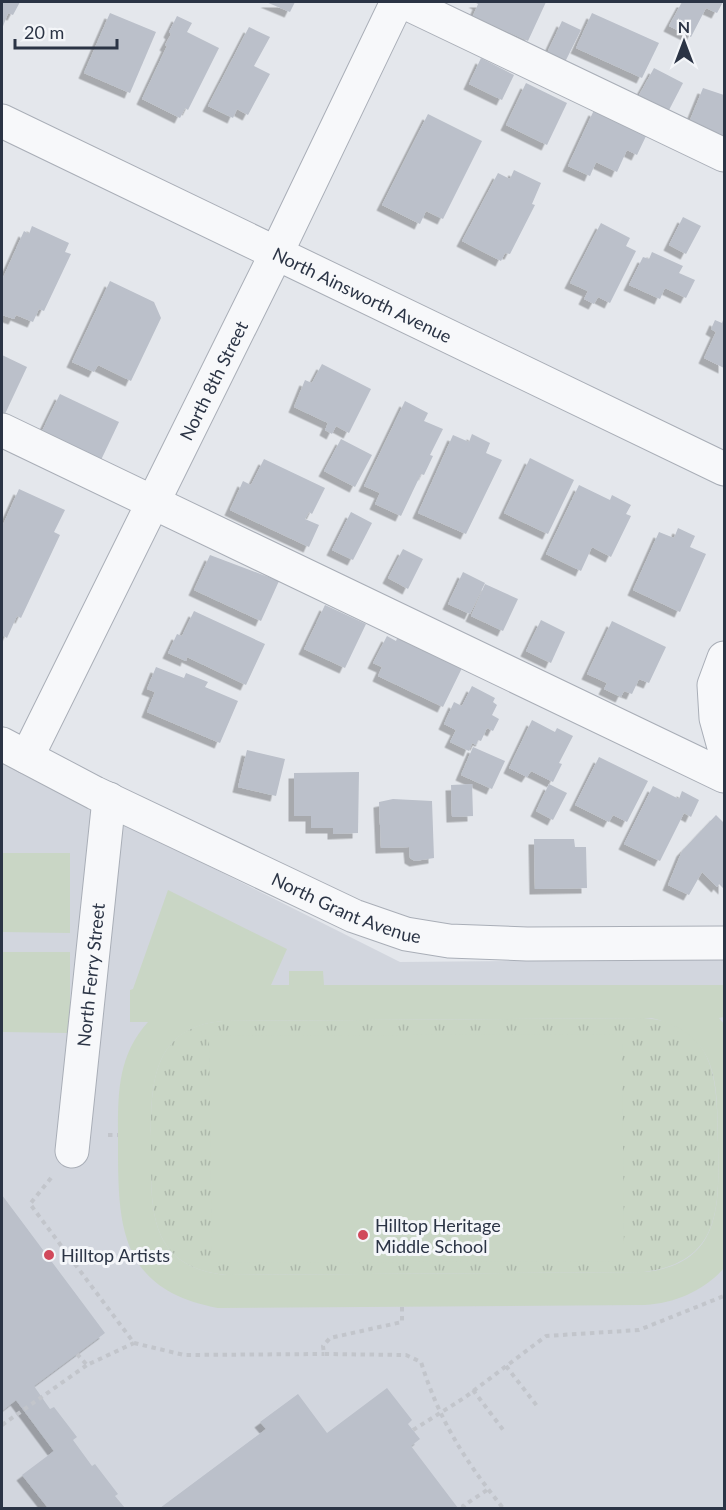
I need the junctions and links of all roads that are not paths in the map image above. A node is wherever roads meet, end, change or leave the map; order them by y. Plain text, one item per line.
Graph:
1 (397, 2) edge
2 (404, 2) edge
3 (2, 121) edge
4 (724, 155) edge
5 (276, 254) junction
6 (2, 430) edge
7 (724, 469) edge
8 (154, 502) junction
9 (724, 658) edge
10 (724, 747) edge
11 (14, 751) edge
12 (724, 776) edge
13 (109, 799) junction
14 (724, 943) edge
15 (72, 1151) road end

1 - 5 street, North 8th Street
2 - 4 street
3 - 5 street, North Ainsworth Avenue
5 - 7 street, North Ainsworth Avenue
5 - 8 street, North 8th Street
6 - 8 street
8 - 11 street, North 8th Street
8 - 12 street
9 - 10 street
11 - 13 street, North Grant Avenue
13 - 14 street, North Grant Avenue
13 - 15 street, North Ferry Street

